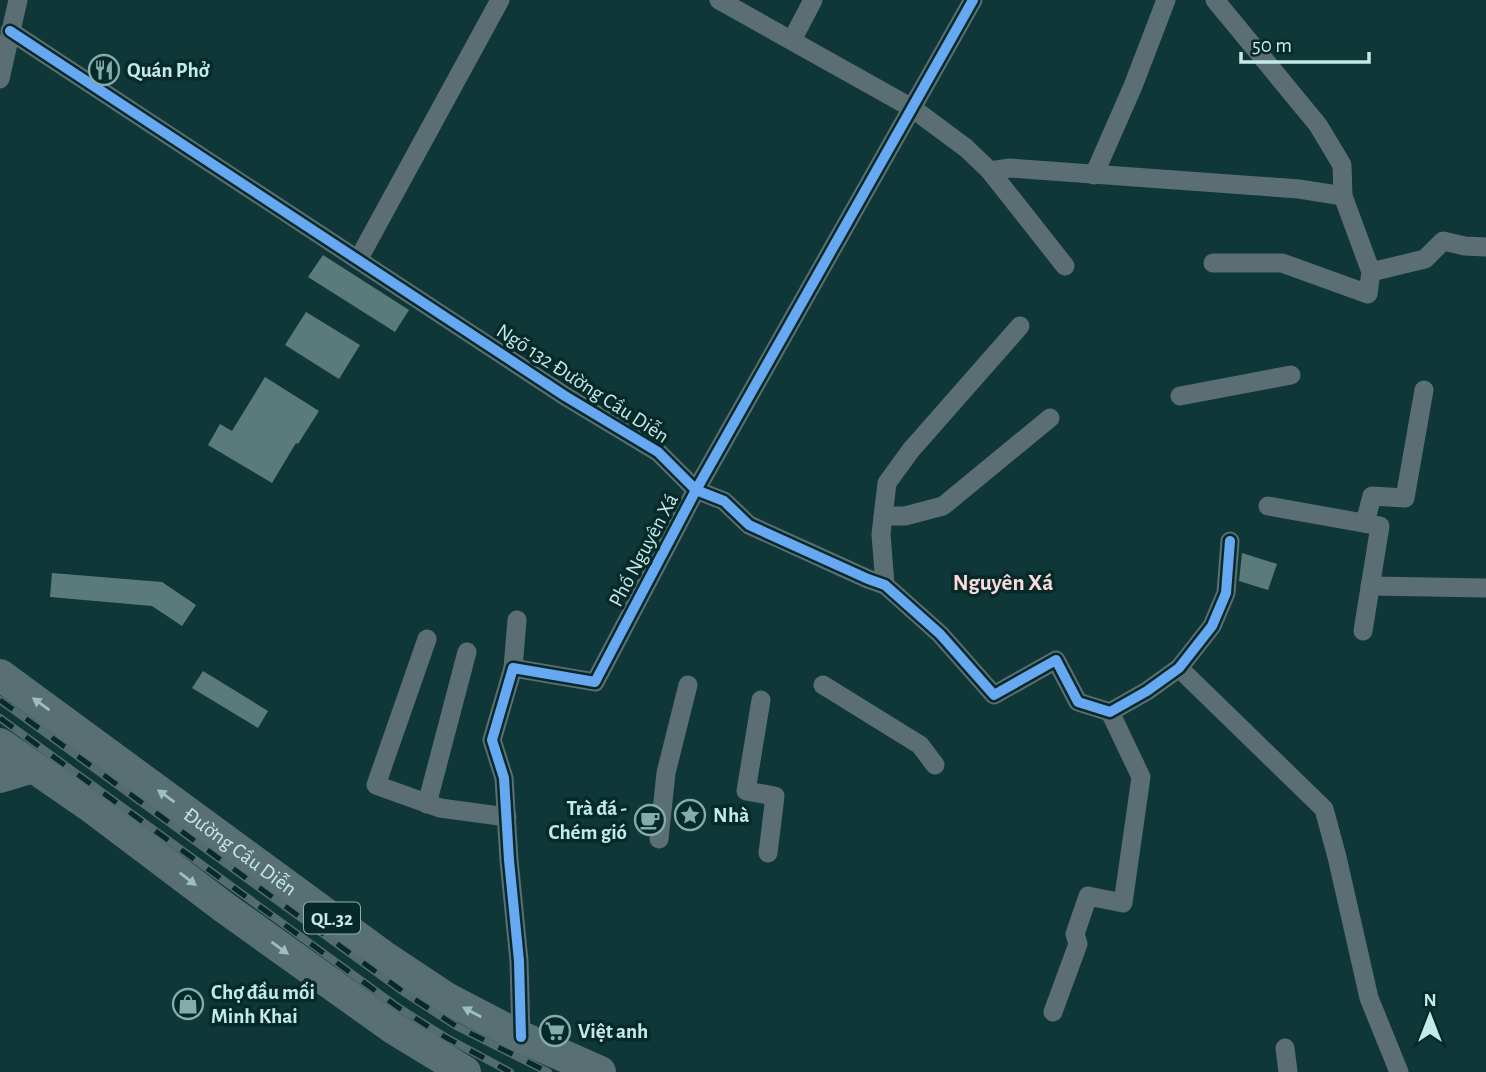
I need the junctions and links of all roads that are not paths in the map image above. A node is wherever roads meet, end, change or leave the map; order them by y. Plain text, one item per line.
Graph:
1 (18, 0) edge
2 (500, 0) edge
3 (719, 0) edge
4 (813, 0) edge
5 (973, 0) edge
6 (1166, 0) edge
7 (1215, 0) edge
8 (10, 31) junction
9 (792, 40) junction
10 (0, 79) edge
11 (912, 108) junction
12 (990, 171) junction
13 (1094, 175) junction
14 (1343, 196) junction
15 (1486, 247) edge
16 (358, 260) junction
17 (1213, 263) dead end
18 (1065, 266) dead end
19 (1371, 272) junction
20 (1020, 326) dead end
21 (1292, 375) dead end
22 (1424, 390) dead end
23 (1180, 396) dead end
24 (1050, 418) dead end
25 (696, 490) junction
26 (1268, 506) dead end
27 (883, 516) junction
28 (1373, 524) junction
29 (1230, 541) dead end
30 (885, 585) junction
31 (1370, 586) junction
32 (1486, 588) edge
33 (517, 620) dead end
34 (1363, 631) dead end
35 (427, 639) dead end
36 (467, 652) dead end
37 (513, 668) junction
38 (1179, 668) junction
39 (0, 675) edge
40 (688, 685) dead end
41 (823, 685) dead end
42 (761, 700) dead end
43 (1110, 712) junction
44 (0, 744) edge
45 (935, 765) dead end
46 (33, 767) junction
47 (0, 778) edge
48 (427, 804) junction
49 (507, 817) junction
50 (659, 839) dead end
51 (768, 853) dead end
52 (1053, 1012) dead end
53 (521, 1037) junction
54 (1285, 1048) dead end
55 (465, 1072) edge
56 (600, 1072) edge
57 (1288, 1072) edge
58 (1399, 1072) edge

1 - 8 street
2 - 16 street
3 - 9 street
4 - 9 street
5 - 11 street, Phố Nguyên Xá
6 - 13 street
7 - 14 street
8 - 10 street
8 - 16 street, Ngõ 132 Đường Cầu Diễn
9 - 11 street
11 - 12 street
11 - 25 street, Phố Nguyên Xá
12 - 13 street
12 - 18 street
13 - 14 street
14 - 19 street
15 - 19 street
16 - 25 street, Ngõ 132 Đường Cầu Diễn
17 - 19 street
20 - 27 street
21 - 23 street
22 - 28 street
24 - 27 street
25 - 30 street, Ngõ 132 Đường Cầu Diễn
25 - 37 street, Phố Nguyên Xá
26 - 28 street
27 - 30 street
28 - 31 street
29 - 38 street
30 - 43 street, Ngõ 132 Đường Cầu Diễn
31 - 32 street
31 - 34 street
33 - 37 street
35 - 48 street
36 - 48 street
37 - 49 street
38 - 43 street
38 - 58 street
53 -> 39 highway, Đường Cầu Diễn / QL.32
40 - 50 street
41 - 45 street
42 - 51 street
43 - 52 street
44 - 46 highway, QL.32
46 - 47 highway
46 -> 55 highway, QL.32
48 - 49 street
49 - 53 street
53 - 56 highway, Đường Cầu Diễn / QL.32
54 - 57 street

